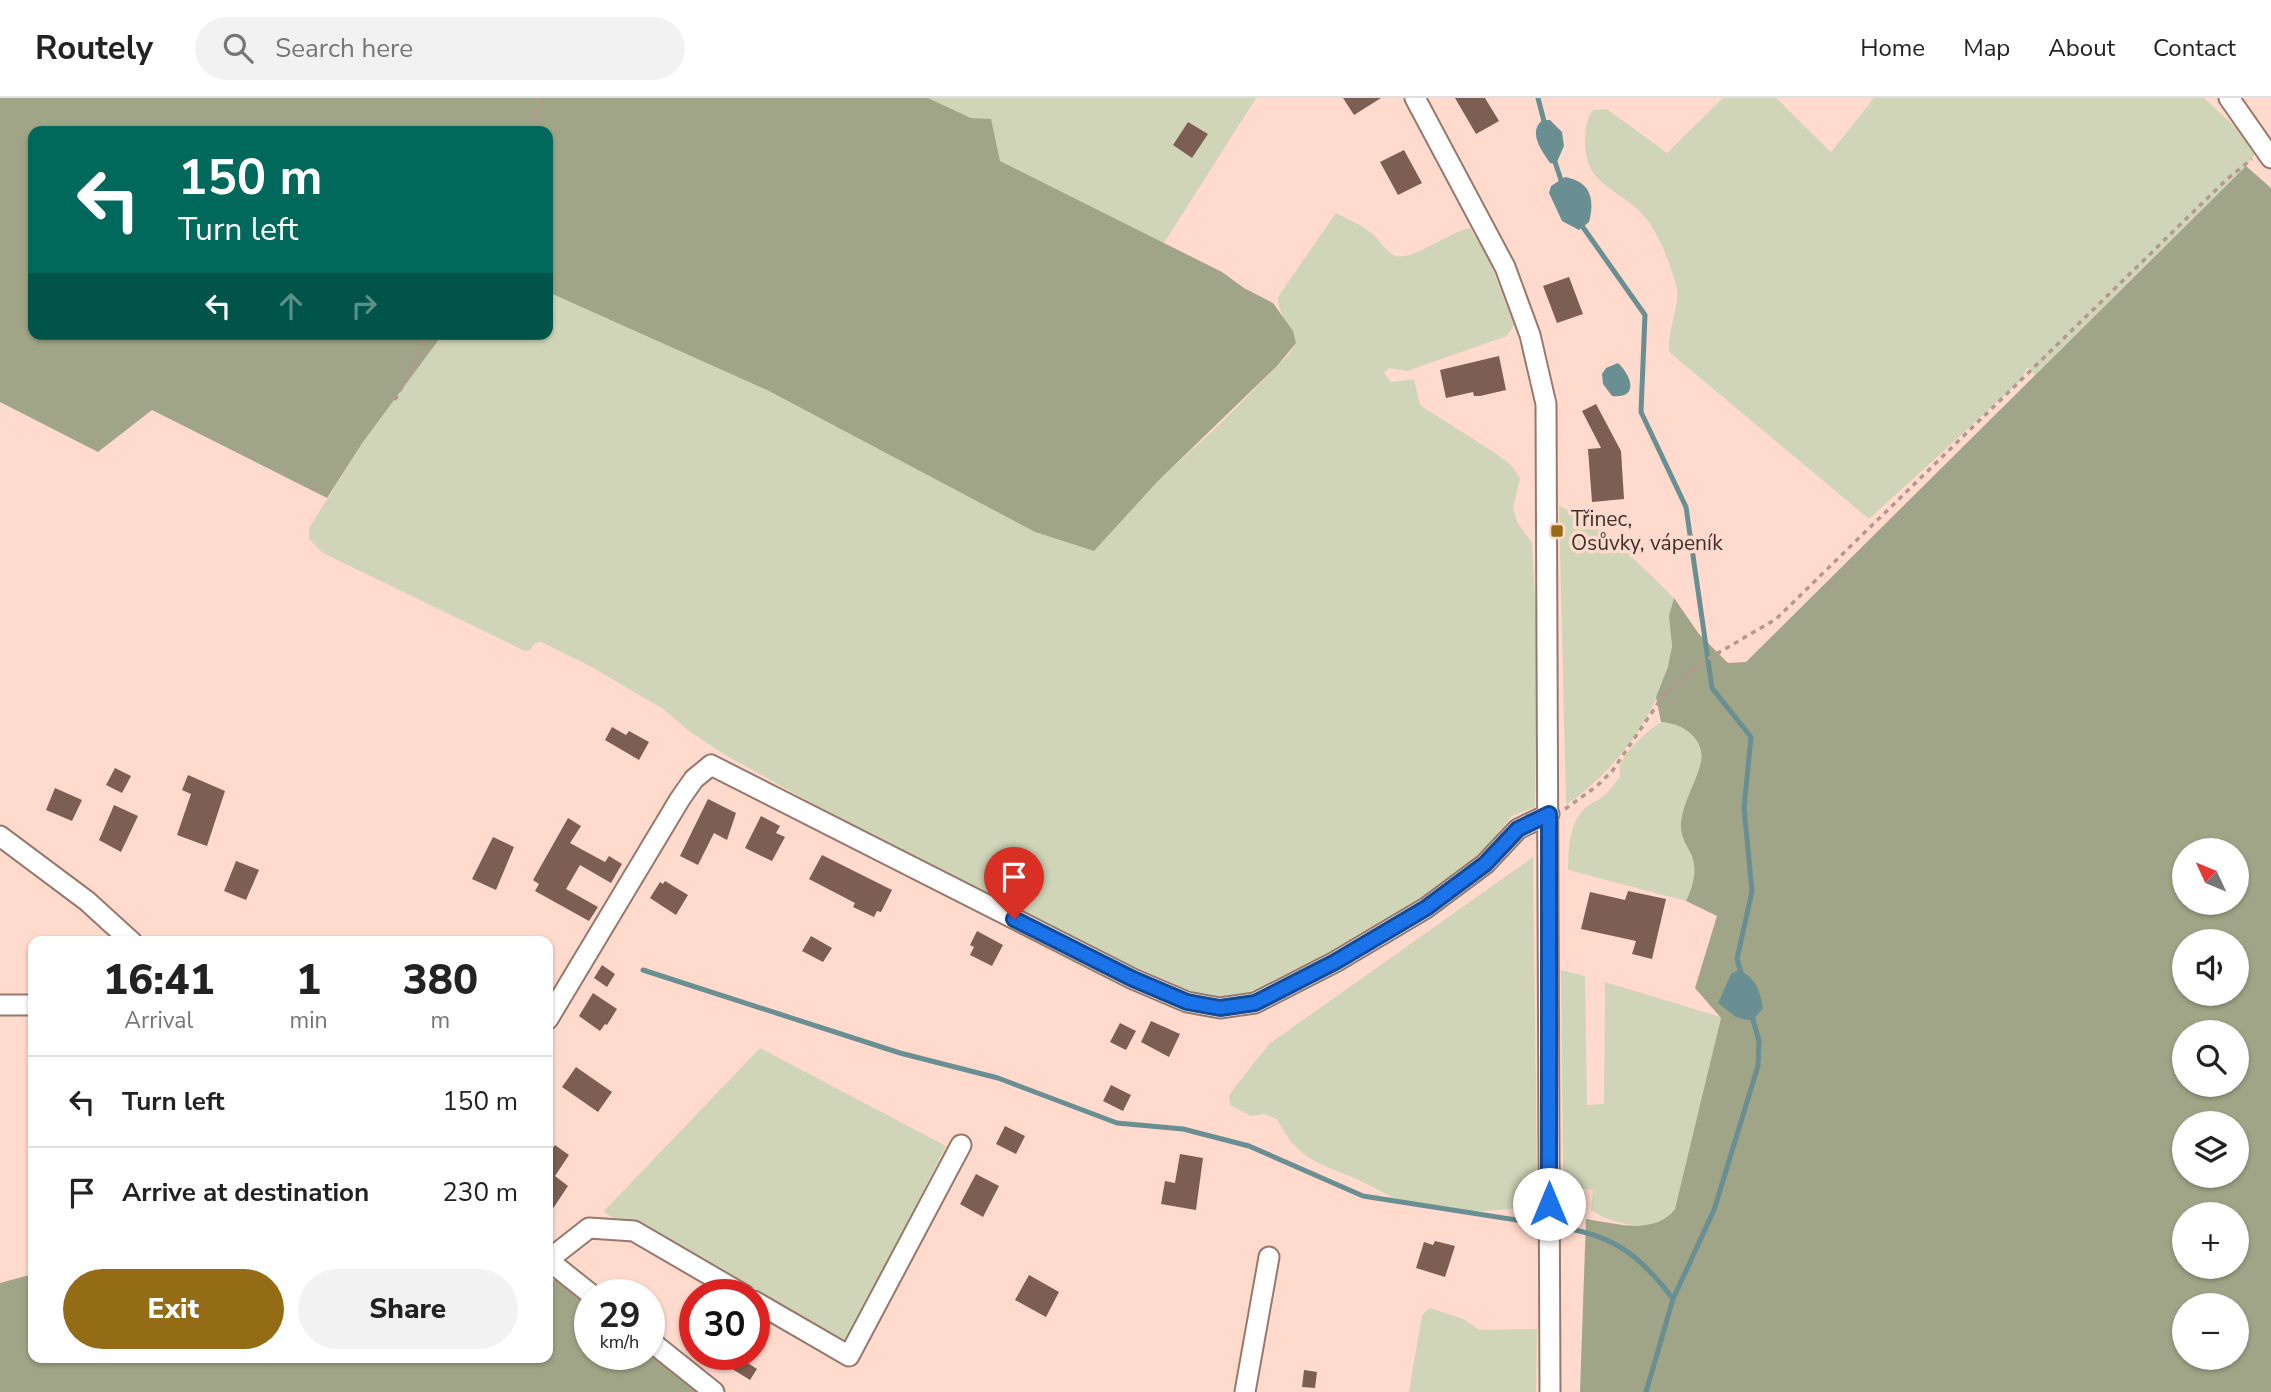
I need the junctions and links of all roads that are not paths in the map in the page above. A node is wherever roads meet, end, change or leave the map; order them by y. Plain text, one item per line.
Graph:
1 (1415, 98) edge
2 (2229, 98) edge
3 (2268, 153) edge
4 (1549, 814) junction
5 (0, 835) edge
6 (125, 936) edge
7 (0, 1005) edge
8 (28, 1005) edge
9 (553, 1010) edge
10 (961, 1145) dead end
11 (553, 1256) edge
12 (1269, 1257) dead end
13 (553, 1264) edge
14 (716, 1279) edge
15 (574, 1281) edge
16 (770, 1310) edge
17 (665, 1353) edge
18 (714, 1392) edge
19 (1245, 1392) edge
20 (1550, 1392) edge

1 - 4 street
2 - 3 street
4 - 9 street
4 - 20 street
5 - 6 street
7 - 8 street
10 - 16 street
11 - 14 street
12 - 19 street
13 - 15 street
17 - 18 street

